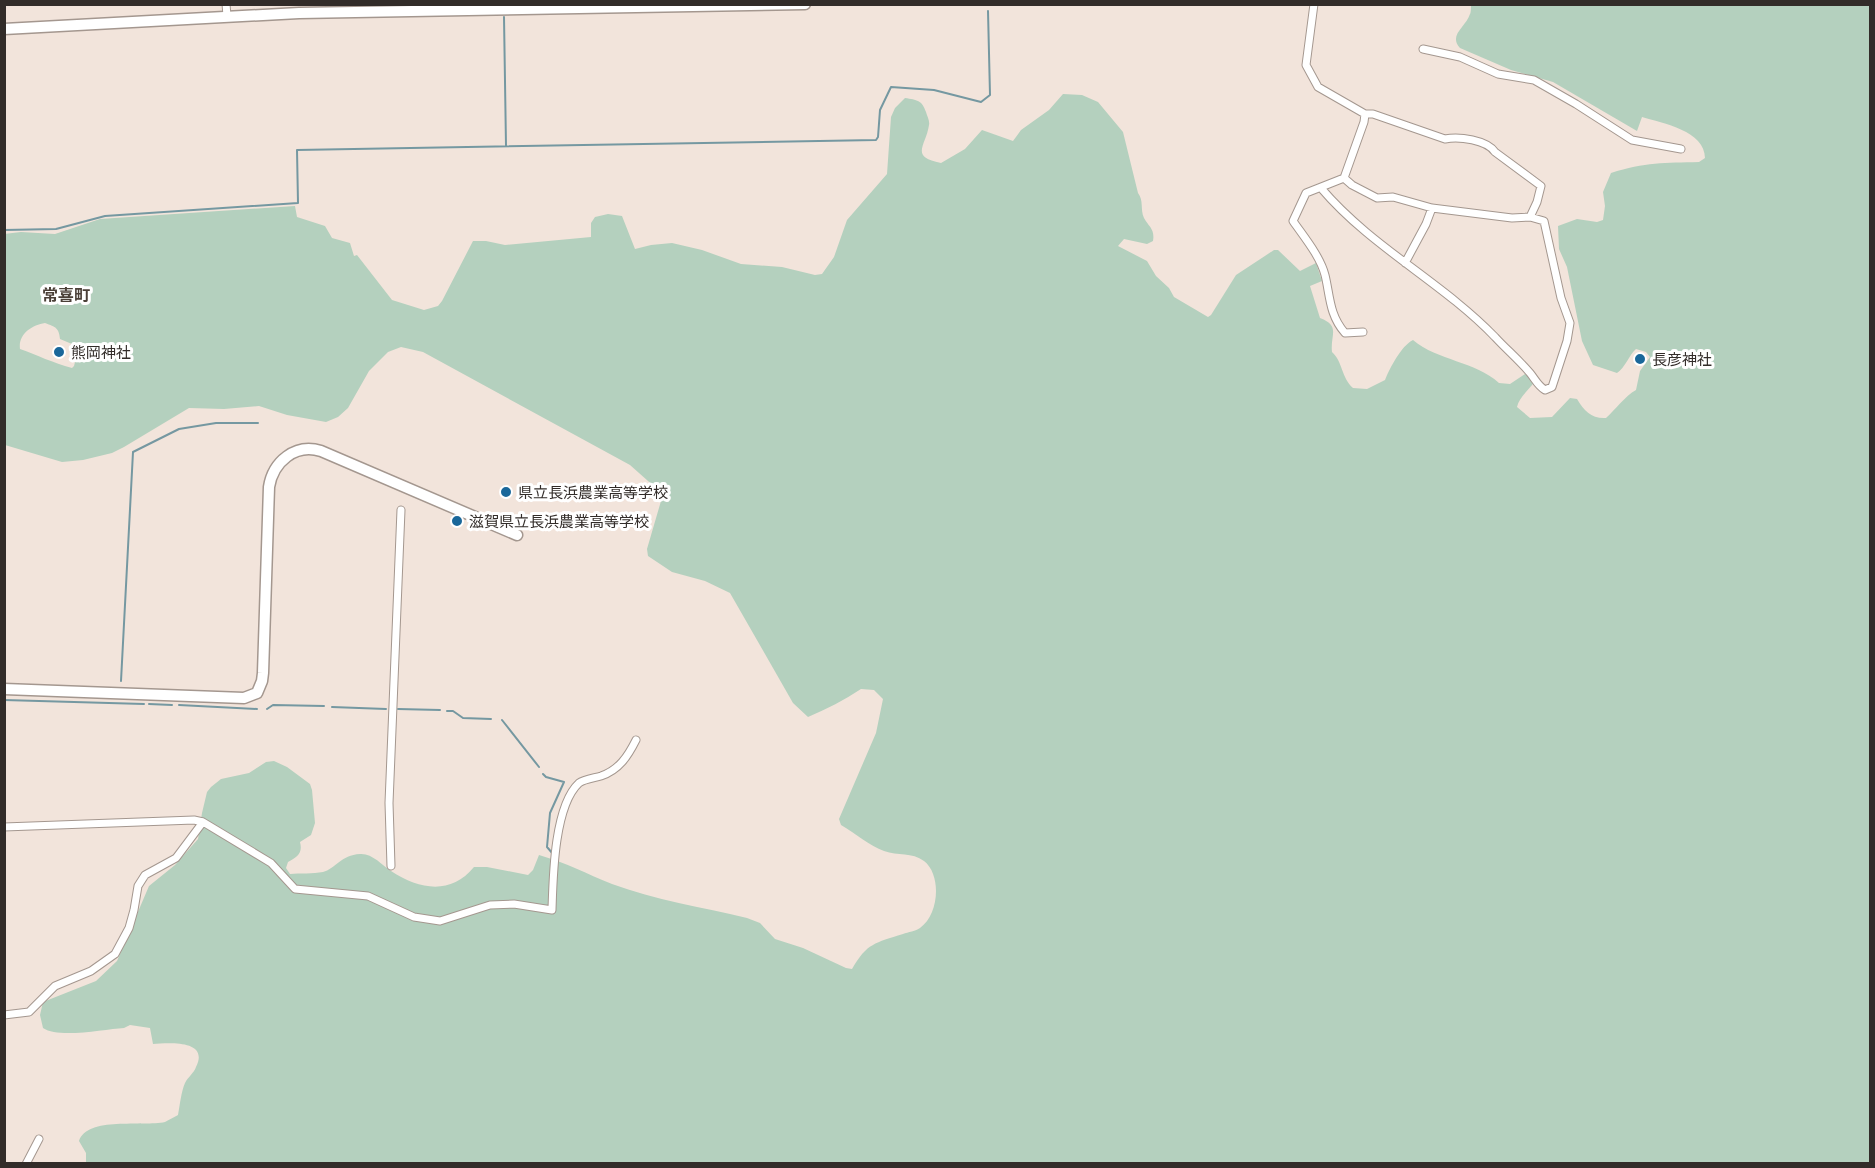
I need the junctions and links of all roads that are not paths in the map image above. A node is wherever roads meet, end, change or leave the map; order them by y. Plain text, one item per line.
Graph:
1 (226, 4) edge
2 (805, 4) edge
3 (1314, 4) edge
4 (299, 9) edge
5 (226, 16) junction
6 (4, 29) edge
7 (1423, 49) dead end
8 (1365, 114) junction
9 (1681, 149) dead end
10 (1344, 178) junction
11 (1321, 188) junction
12 (1432, 207) junction
13 (1530, 217) junction
14 (1405, 263) junction
15 (1363, 332) dead end
16 (401, 510) dead end
17 (517, 535) dead end
18 (4, 689) edge
19 (636, 740) dead end
20 (203, 822) junction
21 (4, 827) edge
22 (391, 866) dead end
23 (4, 1015) edge
24 (39, 1139) dead end
25 (26, 1164) edge

1 - 5 street
2 - 4 street
3 - 8 street
4 - 5 street
5 - 6 street
7 - 9 street
8 - 10 street
8 - 13 street
10 - 11 street
10 - 12 street
11 - 14 street
11 - 15 street
12 - 13 street
12 - 14 street
13 - 14 street
16 - 22 street
17 - 18 street
19 - 20 street
20 - 21 street
20 - 23 street
24 - 25 street

